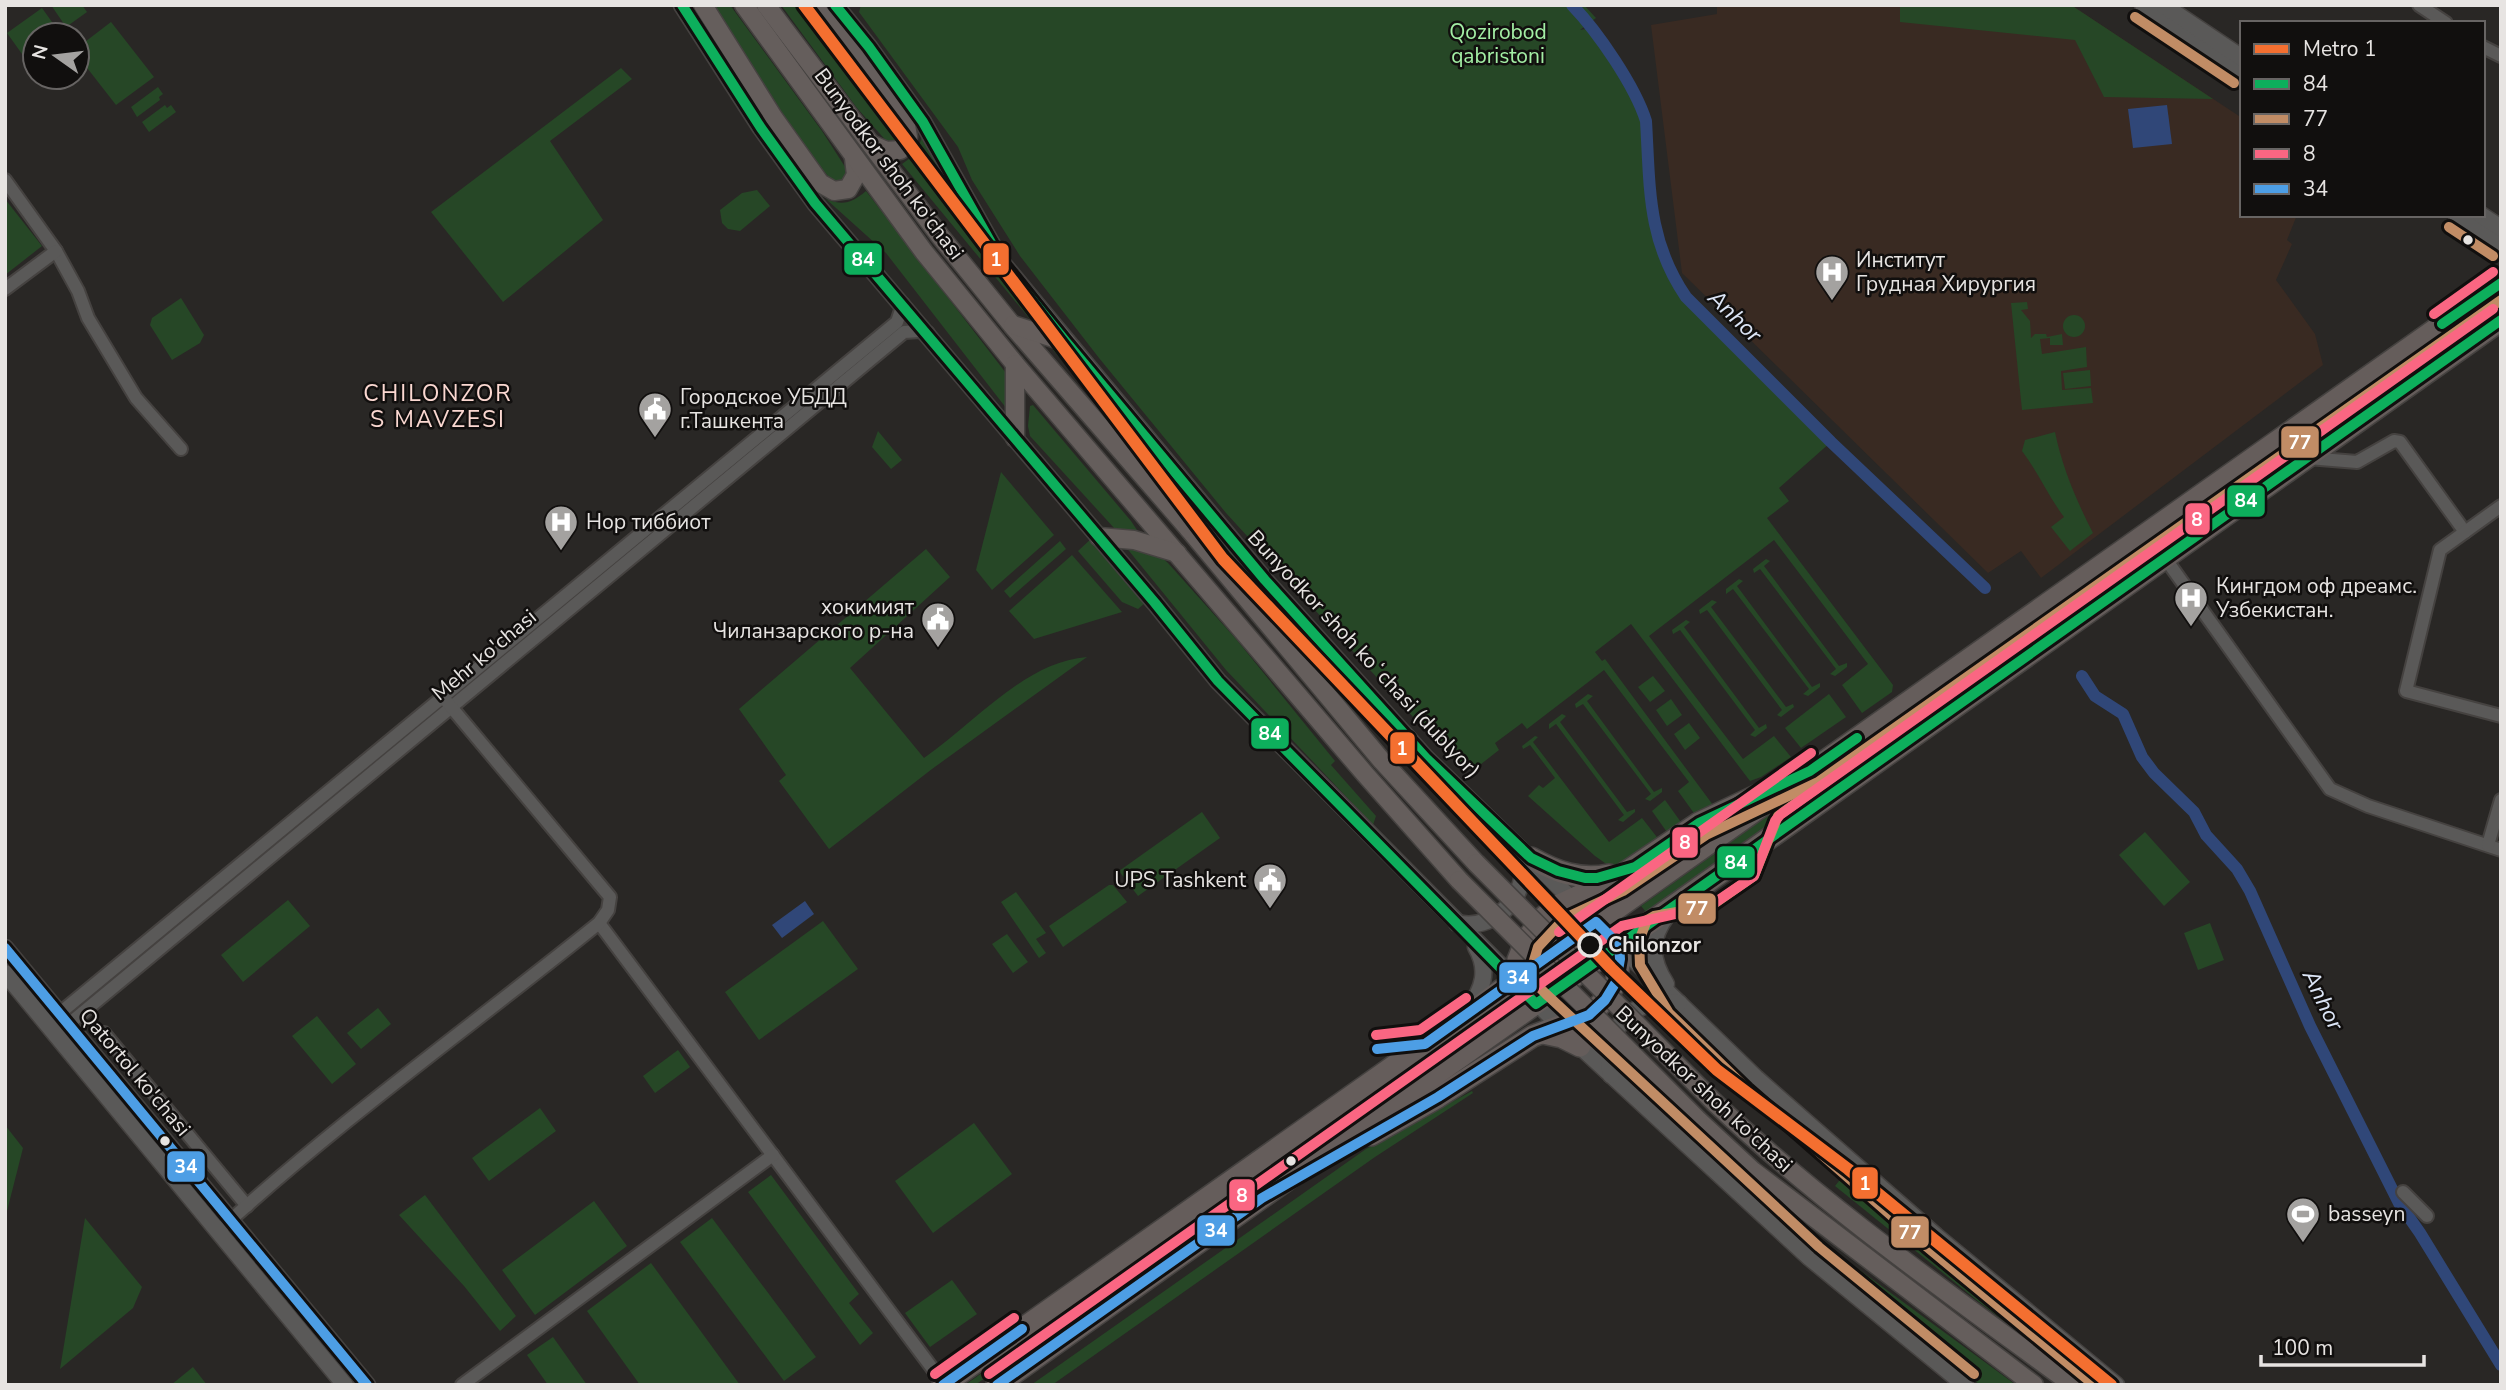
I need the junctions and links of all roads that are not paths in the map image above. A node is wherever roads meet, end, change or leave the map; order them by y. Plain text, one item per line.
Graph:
1 (682, 5) edge
2 (703, 5) edge
3 (744, 5) edge
4 (766, 5) edge
5 (813, 5) edge
6 (835, 5) edge
7 (2143, 5) edge
8 (2163, 5) edge
9 (2419, 5) edge
10 (2443, 21) edge
11 (2485, 48) edge
12 (2501, 56) edge
13 (2240, 57) edge
14 (2240, 70) edge
15 (871, 144) junction
16 (854, 158) junction
17 (5, 180) edge
18 (2461, 217) edge
19 (2484, 217) edge
20 (2501, 228) edge
21 (2501, 244) edge
22 (56, 251) junction
23 (2501, 283) edge
24 (5, 289) edge
25 (903, 304) junction
26 (2501, 320) edge
27 (1012, 325) junction
28 (901, 327) junction
29 (929, 334) junction
30 (1066, 342) junction
31 (1015, 364) junction
32 (1015, 438) junction
33 (181, 449) dead end
34 (2306, 458) junction
35 (1182, 483) junction
36 (2501, 506) edge
37 (1189, 528) junction
38 (2465, 532) junction
39 (1099, 537) junction
40 (1177, 553) junction
41 (2165, 558) junction
42 (452, 698) junction
43 (2501, 716) edge
44 (1844, 747) junction
45 (1810, 771) junction
46 (1861, 773) junction
47 (2501, 800) edge
48 (2488, 845) junction
49 (2501, 850) edge
50 (1524, 851) junction
51 (1634, 867) junction
52 (1571, 898) junction
53 (1673, 907) junction
54 (1596, 922) junction
55 (599, 923) junction
56 (1461, 927) junction
57 (1619, 945) junction
58 (5, 948) edge
59 (5, 973) edge
60 (1514, 981) junction
61 (1679, 1003) junction
62 (1536, 1004) junction
63 (58, 1024) junction
64 (1451, 1024) junction
65 (1552, 1030) junction
66 (104, 1033) dead end
67 (1580, 1046) joint
68 (1611, 1075) junction
69 (1386, 1110) junction
70 (773, 1155) junction
71 (2403, 1192) dead end
72 (1262, 1198) junction
73 (247, 1206) junction
74 (2427, 1216) dead end
75 (225, 1226) junction
76 (345, 1385) edge
77 (367, 1385) edge
78 (462, 1385) edge
79 (943, 1385) edge
80 (997, 1385) edge
81 (1965, 1385) edge
82 (2034, 1385) edge
83 (2073, 1385) edge
84 (2116, 1385) edge

1 - 25 street
2 - 16 main road
3 - 16 main road, Bunyodkor shoh ko'chasi
4 - 15 main road, Bunyodkor shoh ko'chasi
5 - 15 main road
6 - 30 street, Bunyodkor shoh koʻchasi (dublyor)
7 - 14 street
8 - 13 street
9 - 10 street
11 - 12 street
15 - 27 main road, Bunyodkor shoh ko'chasi
16 - 31 main road, Bunyodkor shoh ko'chasi
17 - 22 street
18 - 21 street
19 - 20 street
22 - 24 street
22 - 33 street
23 - 44 highway
25 - 28 street
25 - 29 street
26 - 34 highway
27 - 30 main road
27 - 37 main road, Bunyodkor shoh ko'chasi
28 - 29 street
28 - 42 street, Mehr ko'chasi
29 - 32 street
30 - 35 street, Bunyodkor shoh koʻchasi (dublyor)
31 - 32 main road
31 - 40 main road, Bunyodkor shoh ko'chasi
32 - 39 street
34 - 38 street
34 - 41 highway
35 - 37 main road
35 - 50 street, Bunyodkor shoh koʻchasi (dublyor)
36 - 38 street
37 - 83 main road, Bunyodkor shoh ko'chasi, bridge
38 - 43 street
39 - 40 main road
39 - 56 street
40 - 82 main road, Bunyodkor shoh ko'chasi, bridge
41 - 46 highway
41 - 48 street
42 - 55 street
42 - 63 street, Mehr ko'chasi
44 - 45 highway
44 - 46 highway
45 - 51 highway
45 - 54 highway
46 - 53 highway
47 - 48 street
48 - 49 street
50 - 51 highway
50 - 52 street, Bunyodkor shoh koʻchasi (dublyor)
50 - 56 street
51 - 52 highway
52 - 54 street, Bunyodkor shoh koʻchasi (dublyor)
52 - 60 highway
53 - 57 highway
53 - 61 street
54 - 57 street, Bunyodkor shoh koʻchasi (dublyor)
54 - 60 highway
55 - 70 street
55 - 73 street
56 - 60 street
56 - 64 street
57 - 61 street, Bunyodkor shoh koʻchasi (dublyor)
57 - 62 highway
57 - 65 highway
58 - 63 street, Qatortol ko'chasi
59 - 63 street, Qatortol ko'chasi
60 - 62 street
60 - 64 highway
61 - 68 street
61 - 84 street, Bunyodkor shoh koʻchasi (dublyor)
62 - 65 street
62 - 69 highway
63 - 75 street, Qatortol ko'chasi
64 - 69 highway
64 - 79 highway
65 - 67 highway
65 - 72 highway
66 - 73 street
67 - 68 street
68 - 81 street
69 - 72 highway
70 - 78 street
70 - 79 street
71 - 74 street
72 - 80 highway
73 - 75 street
75 - 76 street, Qatortol ko'chasi
75 - 77 street, Qatortol ko'chasi

